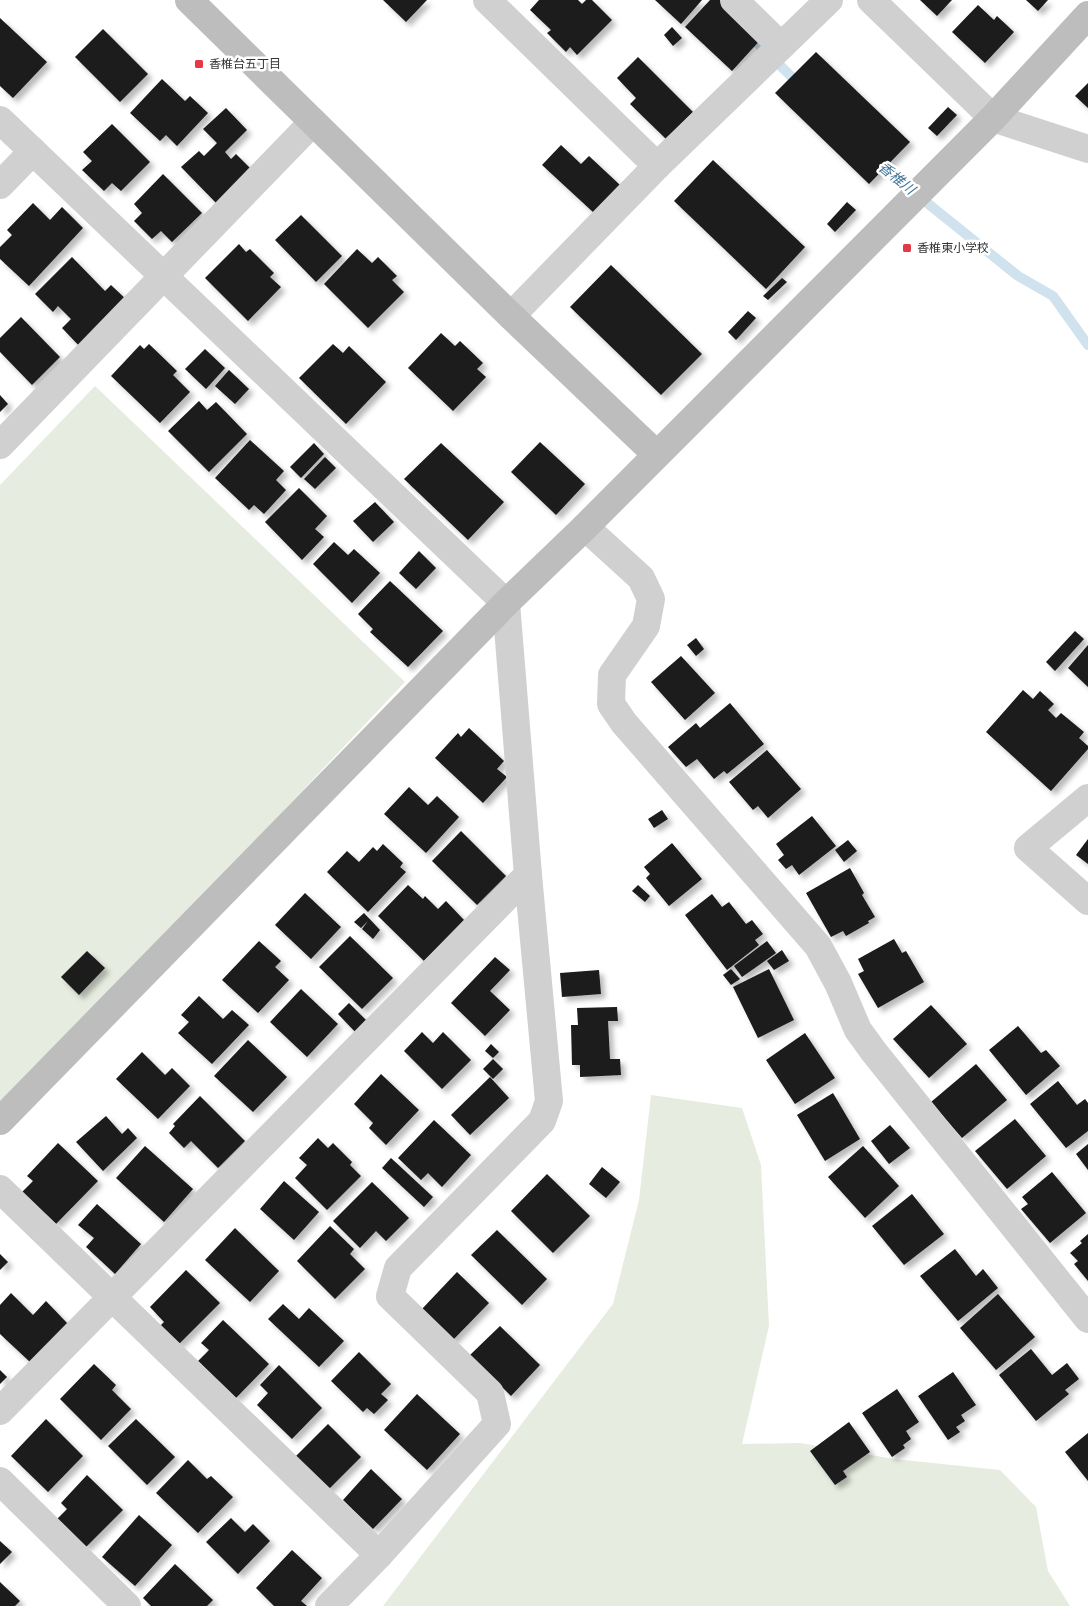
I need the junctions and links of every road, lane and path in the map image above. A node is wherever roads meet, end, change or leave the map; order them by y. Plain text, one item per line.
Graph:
1 (188, 0) edge
2 (487, 0) edge
3 (734, 0) edge
4 (829, 0) edge
5 (871, 0) edge
6 (1088, 15) edge
7 (781, 46) junction
8 (992, 118) junction
9 (0, 120) edge
10 (313, 122) junction
11 (1088, 149) edge
12 (33, 151) junction
13 (657, 166) junction
14 (0, 185) edge
15 (163, 277) junction
16 (511, 316) junction
17 (0, 445) edge
18 (656, 454) junction
19 (584, 526) junction
20 (506, 603) junction
21 (1088, 798) edge
22 (528, 875) junction
23 (1088, 901) edge
24 (0, 1121) edge
25 (0, 1189) edge
26 (112, 1298) junction
27 (1088, 1319) edge
28 (0, 1411) edge
29 (0, 1481) edge
30 (379, 1555) junction
31 (127, 1606) edge
32 (330, 1606) edge

1 - 10 street
2 - 13 street
3 - 7 street
4 - 7 street
5 - 8 street
6 - 8 street
7 - 13 street
8 - 11 street
8 - 18 street
9 - 12 street
10 - 15 street
10 - 16 street
12 - 14 street
12 - 15 street
13 - 16 street
15 - 17 street
15 - 20 street
16 - 18 street
18 - 19 street
19 - 20 street
19 - 27 street
20 - 22 street
20 - 24 street
21 - 23 street
22 - 26 street
22 - 30 street
25 - 26 street
26 - 28 street
26 - 30 street
29 - 31 street
30 - 32 street

